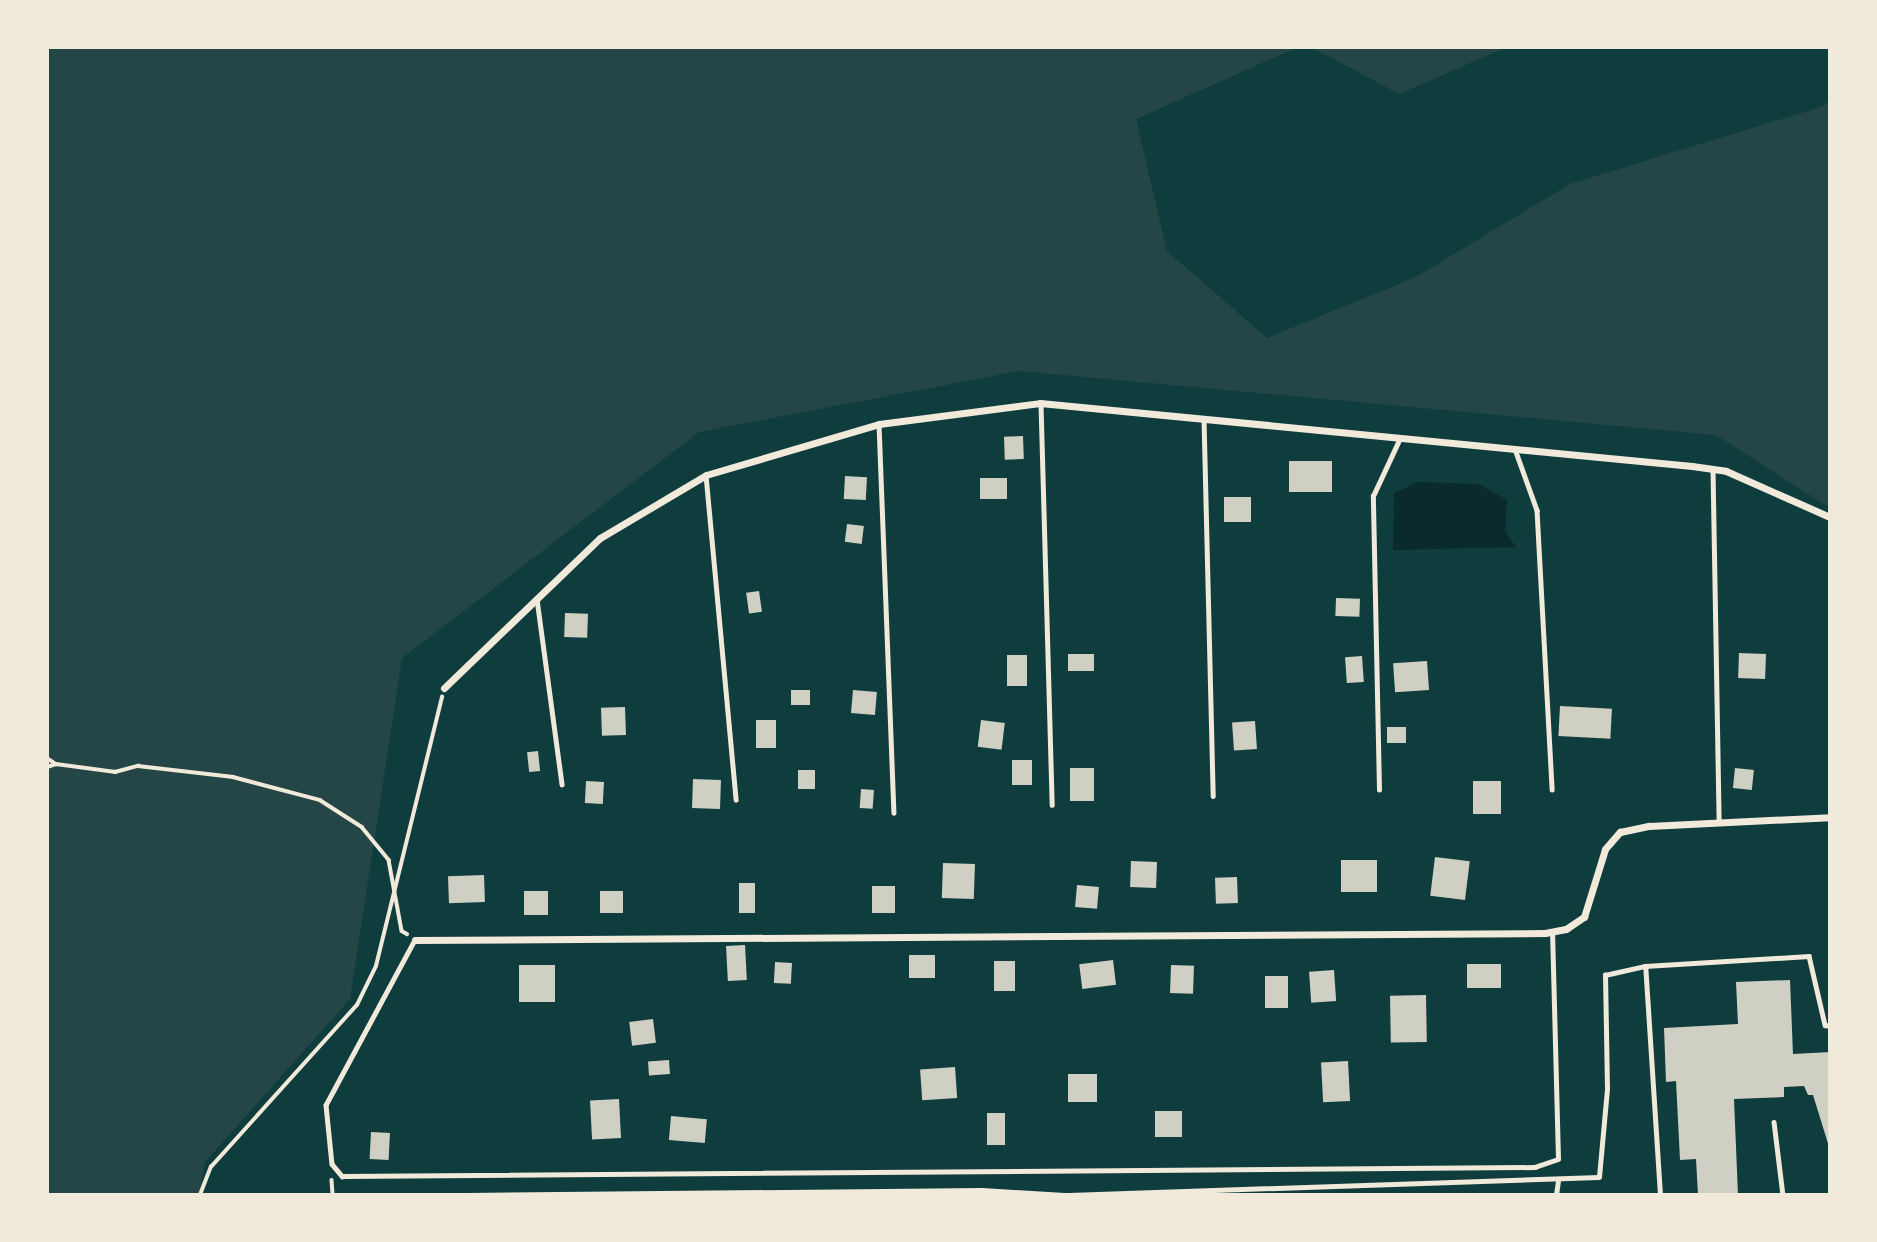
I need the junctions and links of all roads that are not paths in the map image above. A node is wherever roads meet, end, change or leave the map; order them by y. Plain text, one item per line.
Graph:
1 (1041, 403) junction
2 (1204, 419) junction
3 (879, 424) junction
4 (1400, 438) junction
5 (1515, 449) junction
6 (1713, 469) junction
7 (706, 475) junction
8 (1830, 517) edge
9 (537, 599) junction
10 (444, 688) road end
11 (562, 784) dead end
12 (1379, 790) dead end
13 (1552, 790) dead end
14 (1213, 796) dead end
15 (736, 800) dead end
16 (1052, 805) dead end
17 (894, 813) dead end
18 (1830, 817) edge
19 (1719, 821) junction
20 (1552, 932) junction
21 (415, 940) joint
22 (1646, 967) junction
23 (1830, 1026) edge
24 (1774, 1122) dead end
25 (1558, 1181) junction
26 (982, 1192) edge
27 (612, 1194) edge
28 (468, 1195) edge
29 (1067, 1195) edge
30 (1556, 1195) edge
31 (1660, 1195) edge
32 (1783, 1195) edge

1 - 2 street
1 - 3 street
1 - 16 lane
2 - 4 street
2 - 14 lane
3 - 7 street
3 - 17 lane
4 - 5 street
4 - 12 lane
5 - 6 street
5 - 13 lane
6 - 8 street
6 - 19 lane
7 - 9 street
7 - 15 lane
9 - 10 street
9 - 11 lane
18 - 19 street
19 - 20 street
20 - 21 street
20 - 21 lane
22 - 23 lane
22 - 25 lane
22 - 31 lane
24 - 32 lane
25 - 29 lane
25 - 30 lane
26 - 27 lane
26 - 29 lane
27 - 28 lane

